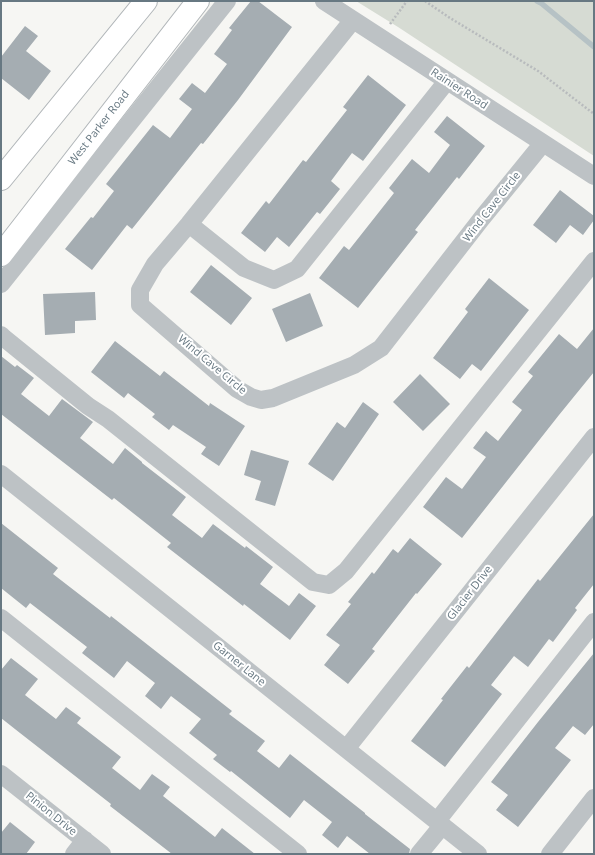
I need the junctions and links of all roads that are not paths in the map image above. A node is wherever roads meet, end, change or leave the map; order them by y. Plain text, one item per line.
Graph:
1 (146, 1) edge
2 (198, 1) edge
3 (227, 1) edge
4 (324, 1) edge
5 (353, 20) junction
6 (448, 81) junction
7 (543, 143) junction
8 (594, 176) edge
9 (1, 179) edge
10 (189, 224) junction
11 (1, 255) edge
12 (594, 260) edge
13 (1, 284) edge
14 (1, 335) edge
15 (594, 437) edge
16 (1, 474) edge
17 (1, 618) edge
18 (594, 622) edge
19 (346, 749) junction
20 (1, 774) edge
21 (594, 798) edge
22 (440, 823) junction
23 (79, 847) edge
24 (286, 850) edge
25 (102, 854) edge
26 (419, 854) edge
27 (478, 854) edge
28 (550, 854) edge

1 - 9 main road
2 - 11 main road, West Parker Road
3 - 13 street
4 - 5 street, Rainier Road
5 - 6 street, Rainier Road
5 - 10 street, Wind Cave Circle
6 - 7 street, Rainier Road
6 - 10 street
7 - 8 street, Rainier Road
7 - 10 street, Wind Cave Circle
12 - 14 street
15 - 19 street, Glacier Drive
16 - 19 street, Garner Lane
17 - 24 street
18 - 22 street
19 - 22 street, Garner Lane
20 - 23 street, Pinion Drive
21 - 28 street
22 - 26 street
22 - 27 street, Garner Lane
23 - 25 street, Pinion Drive

